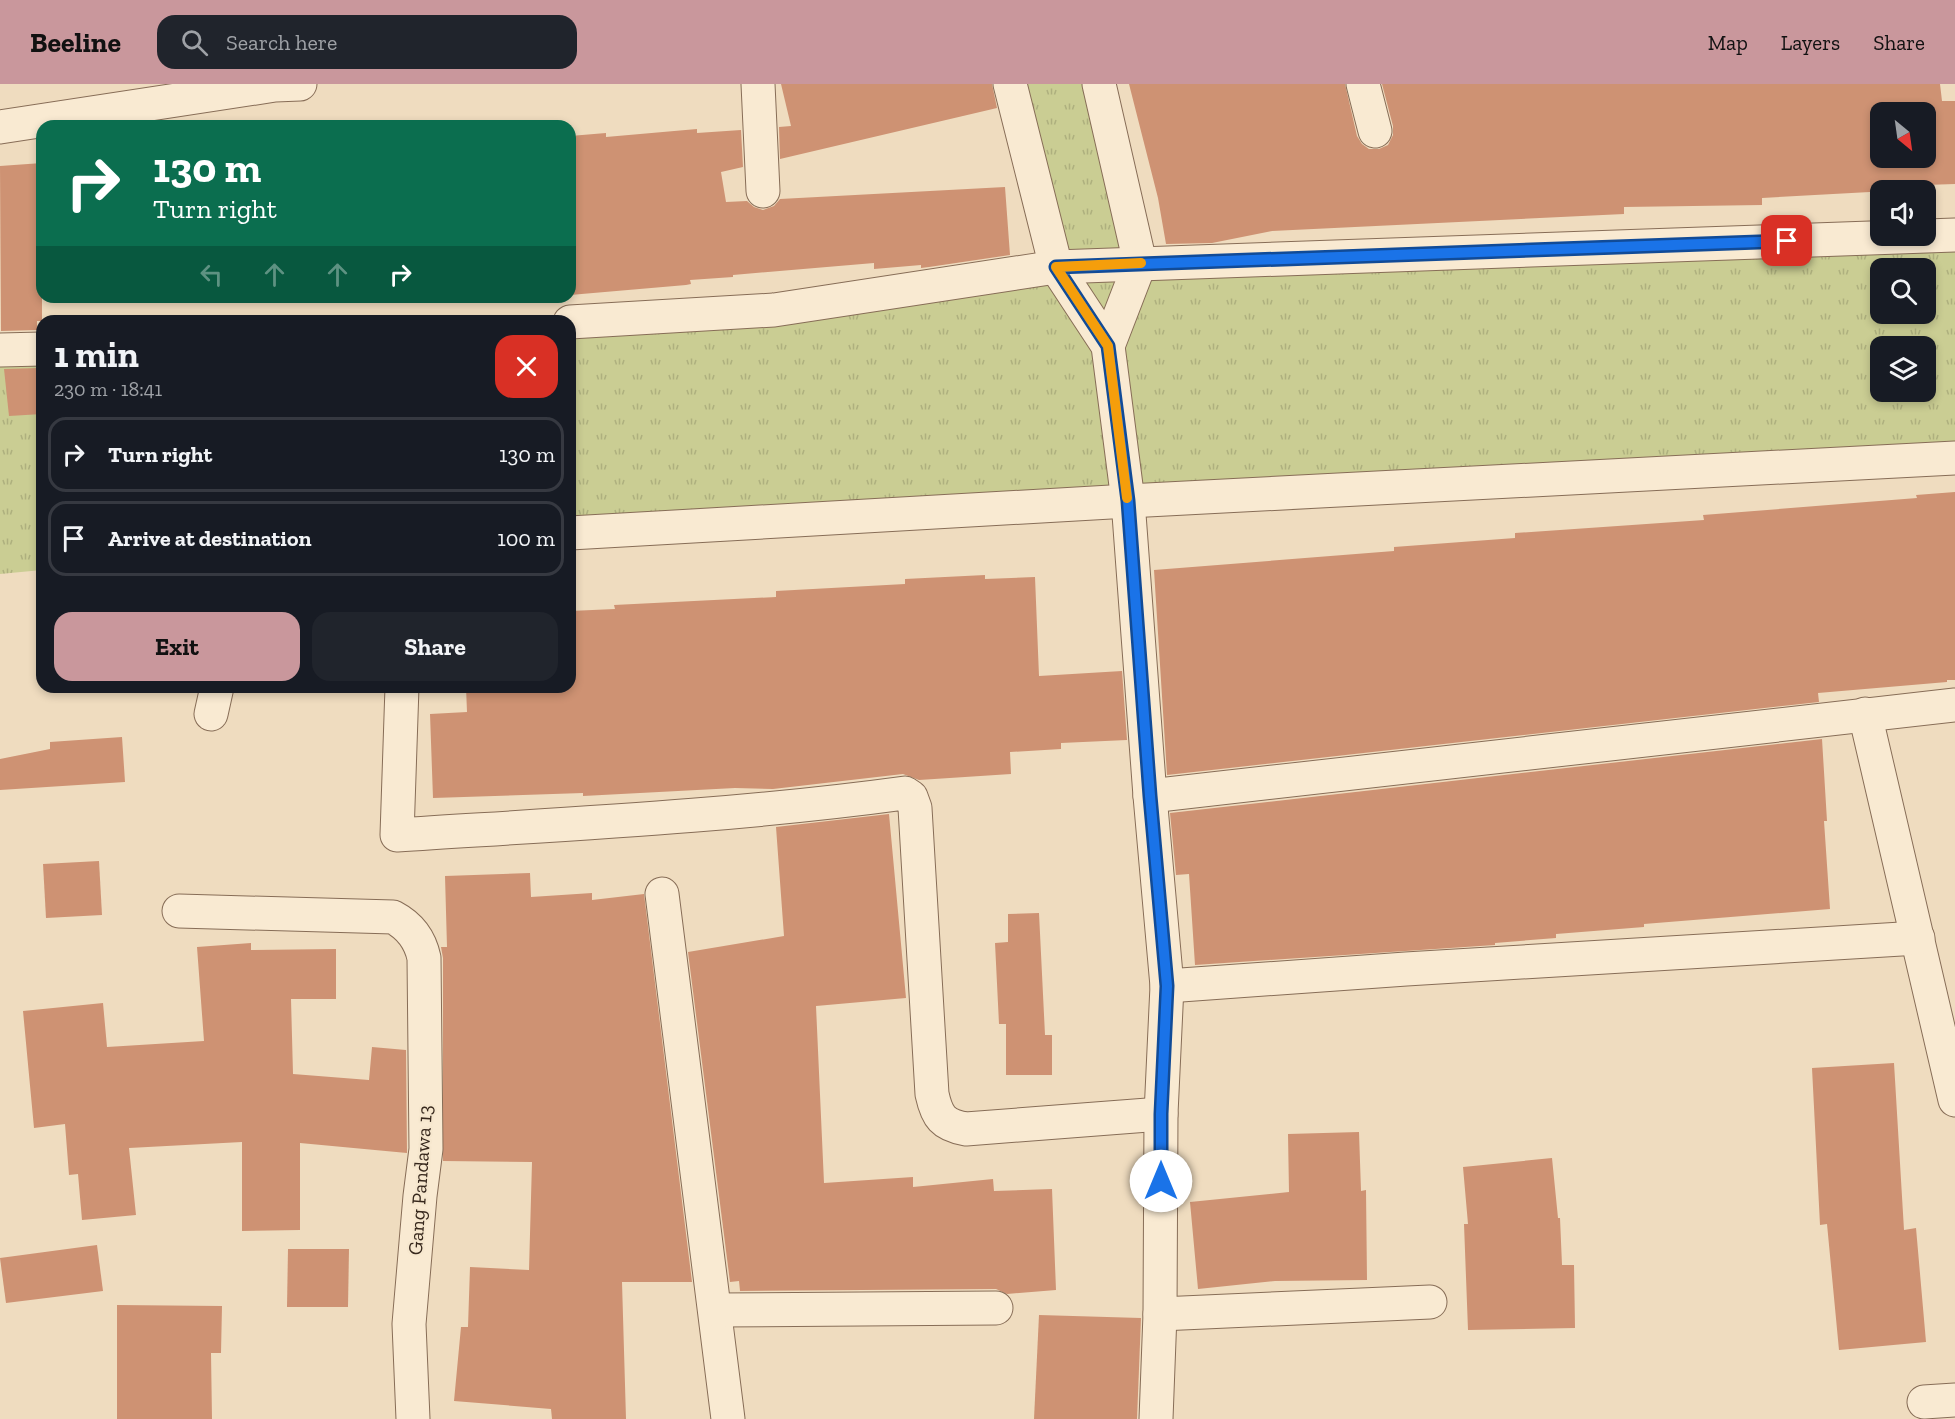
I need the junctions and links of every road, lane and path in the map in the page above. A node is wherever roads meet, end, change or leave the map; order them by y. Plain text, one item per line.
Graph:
1 (283, 84) edge
2 (758, 84) edge
3 (1010, 84) edge
4 (1099, 84) edge
5 (1363, 84) edge
6 (40, 120) edge
7 (36, 121) edge
8 (0, 126) edge
9 (1375, 131) dead end
10 (763, 191) dead end
11 (1955, 235) edge
12 (1140, 263) junction
13 (1056, 267) junction
14 (576, 322) edge
15 (1108, 346) junction
16 (36, 349) edge
17 (0, 350) edge
18 (1955, 458) edge
19 (1128, 501) junction
20 (576, 533) edge
21 (402, 693) edge
22 (1955, 705) edge
23 (1865, 714) junction
24 (1150, 796) junction
25 (662, 894) dead end
26 (179, 911) dead end
27 (1918, 938) junction
28 (1167, 986) junction
29 (1955, 1100) edge
30 (1161, 1114) junction
31 (1430, 1302) dead end
32 (996, 1308) dead end
33 (716, 1310) junction
34 (1160, 1314) junction
35 (414, 1419) edge
36 (728, 1419) edge
37 (1156, 1419) edge

1 - 6 street
2 - 10 street
3 - 13 street
4 - 12 street
5 - 9 street
7 - 8 street
11 - 12 street
12 - 13 street
12 - 15 street
13 - 14 street
13 - 15 street
15 - 19 street
16 - 17 street
18 - 19 street
19 - 20 street
19 - 24 street
21 - 30 street
22 - 23 street
23 - 24 street
23 - 27 street
24 - 28 street
25 - 33 street
26 - 35 street, Gang Pandawa 13
27 - 28 street
27 - 29 street
28 - 30 street
30 - 34 street
31 - 34 street
32 - 33 street
33 - 36 street
34 - 37 street

